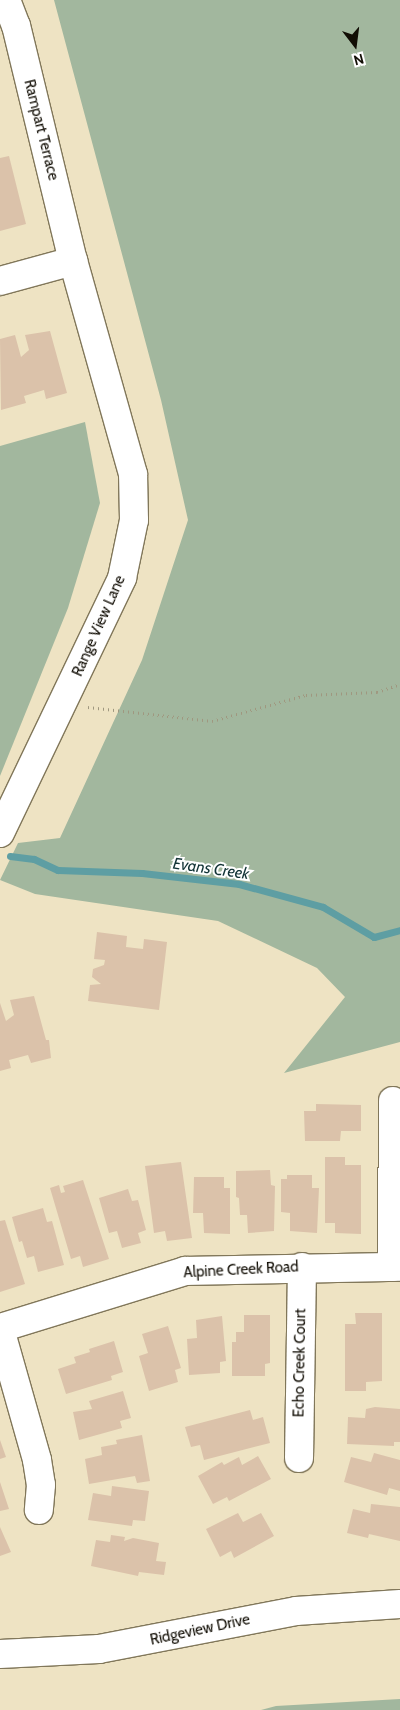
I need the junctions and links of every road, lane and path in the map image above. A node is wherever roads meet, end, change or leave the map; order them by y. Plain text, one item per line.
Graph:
1 (6, 0) edge
2 (73, 261) junction
3 (0, 281) edge
4 (400, 684) edge
5 (63, 704) junction
6 (0, 833) edge
7 (392, 1101) dead end
8 (302, 1267) junction
9 (396, 1267) edge
10 (0, 1329) edge
11 (299, 1458) dead end
12 (39, 1510) dead end
13 (400, 1604) edge
14 (0, 1654) edge

1 - 2 street, Rampart Terrace
2 - 3 street
2 - 5 street, Range View Lane
4 - 5 path
5 - 6 street, Range View Lane
7 - 9 street
8 - 9 street, Alpine Creek Road
8 - 10 street, Alpine Creek Road
8 - 11 street, Echo Creek Court
10 - 12 street
13 - 14 street, Ridgeview Drive

